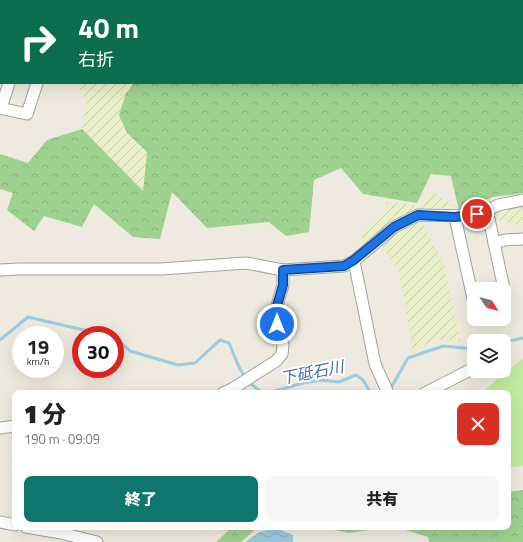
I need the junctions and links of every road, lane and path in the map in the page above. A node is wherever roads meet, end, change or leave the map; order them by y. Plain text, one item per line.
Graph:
1 (9, 84) edge
2 (37, 84) edge
3 (0, 108) edge
4 (523, 200) edge
5 (485, 212) junction
6 (455, 217) junction
7 (523, 239) edge
8 (494, 243) junction
9 (354, 260) junction
10 (0, 270) edge
11 (283, 270) junction
12 (469, 282) edge
13 (502, 282) edge
14 (467, 372) edge
15 (237, 387) edge
16 (387, 390) edge
17 (431, 390) edge
18 (12, 426) edge
19 (0, 428) edge
20 (0, 522) edge
21 (12, 524) edge
22 (64, 530) edge
23 (97, 542) edge

1 - 3 street
2 - 3 street
4 - 5 street
5 - 6 street
5 - 8 street
6 - 9 street
6 - 12 street
7 - 8 street
8 - 13 street
9 - 11 street
9 - 16 street
10 - 11 street
11 - 15 street
14 - 17 street
18 - 19 street
20 - 21 street
22 - 23 street

